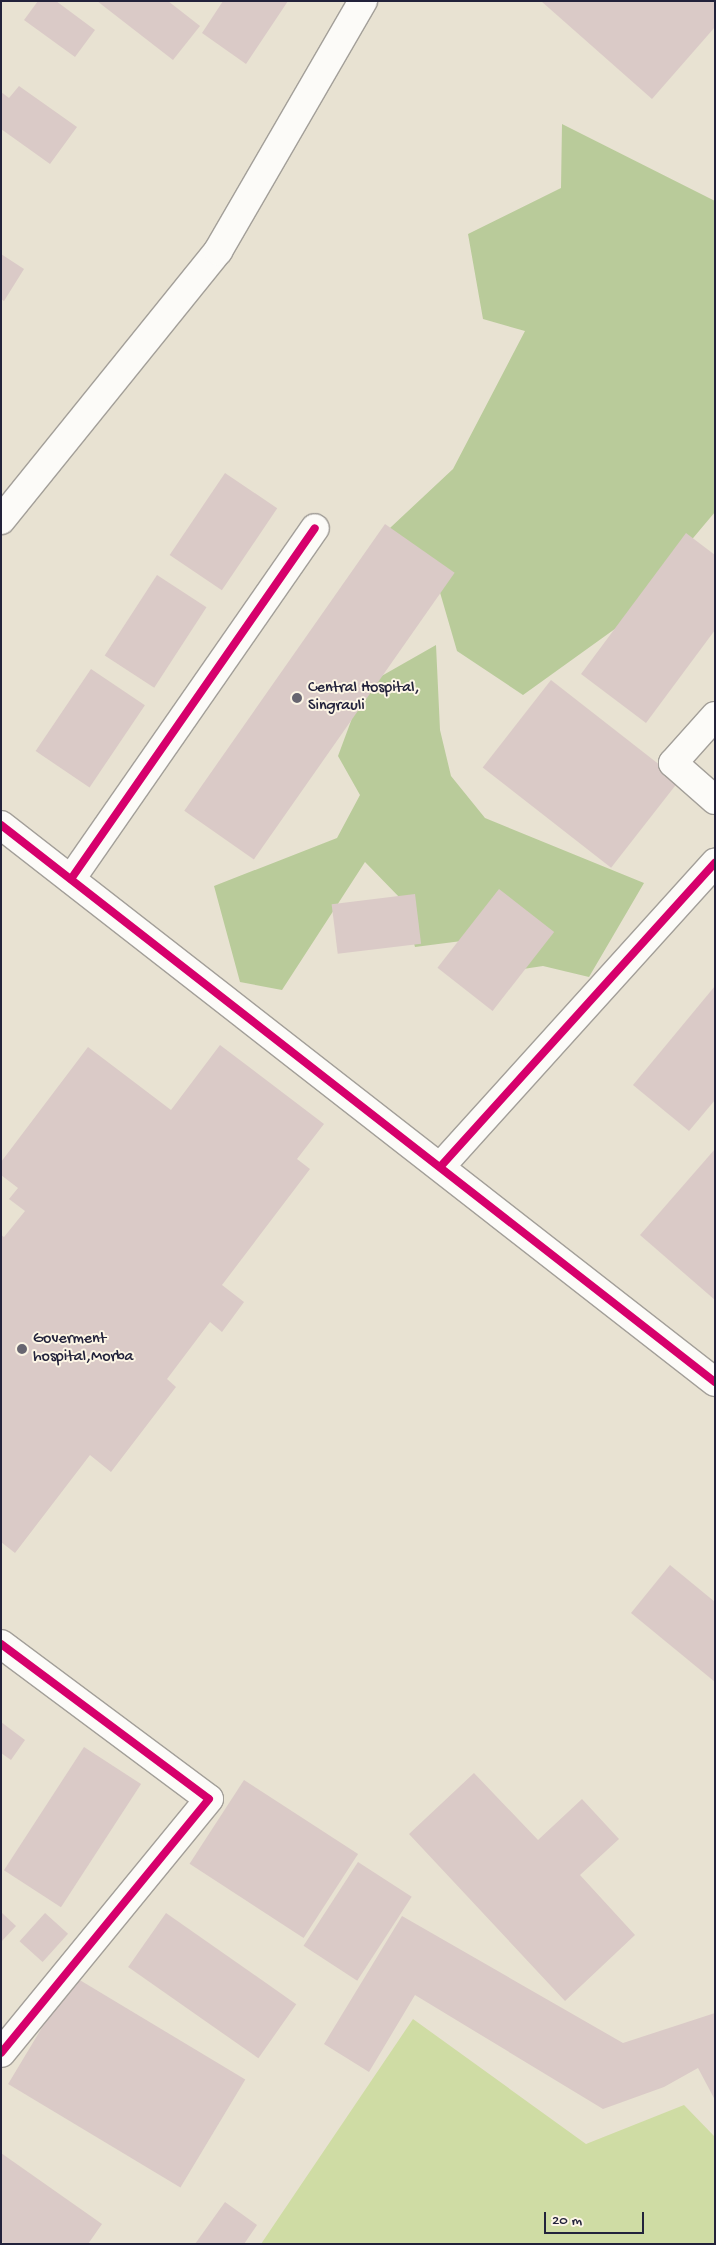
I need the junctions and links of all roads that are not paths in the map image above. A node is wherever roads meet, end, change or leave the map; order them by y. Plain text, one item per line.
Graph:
1 (363, 1) edge
2 (1, 520) edge
3 (315, 528) dead end
4 (715, 716) edge
5 (715, 800) edge
6 (1, 825) edge
7 (715, 863) edge
8 (71, 878) junction
9 (441, 1166) junction
10 (715, 1382) edge
11 (1, 1644) edge
12 (1, 2053) edge

1 - 2 street
3 - 8 street
4 - 5 street
6 - 8 street
7 - 9 street
8 - 9 street
9 - 10 street
11 - 12 street

